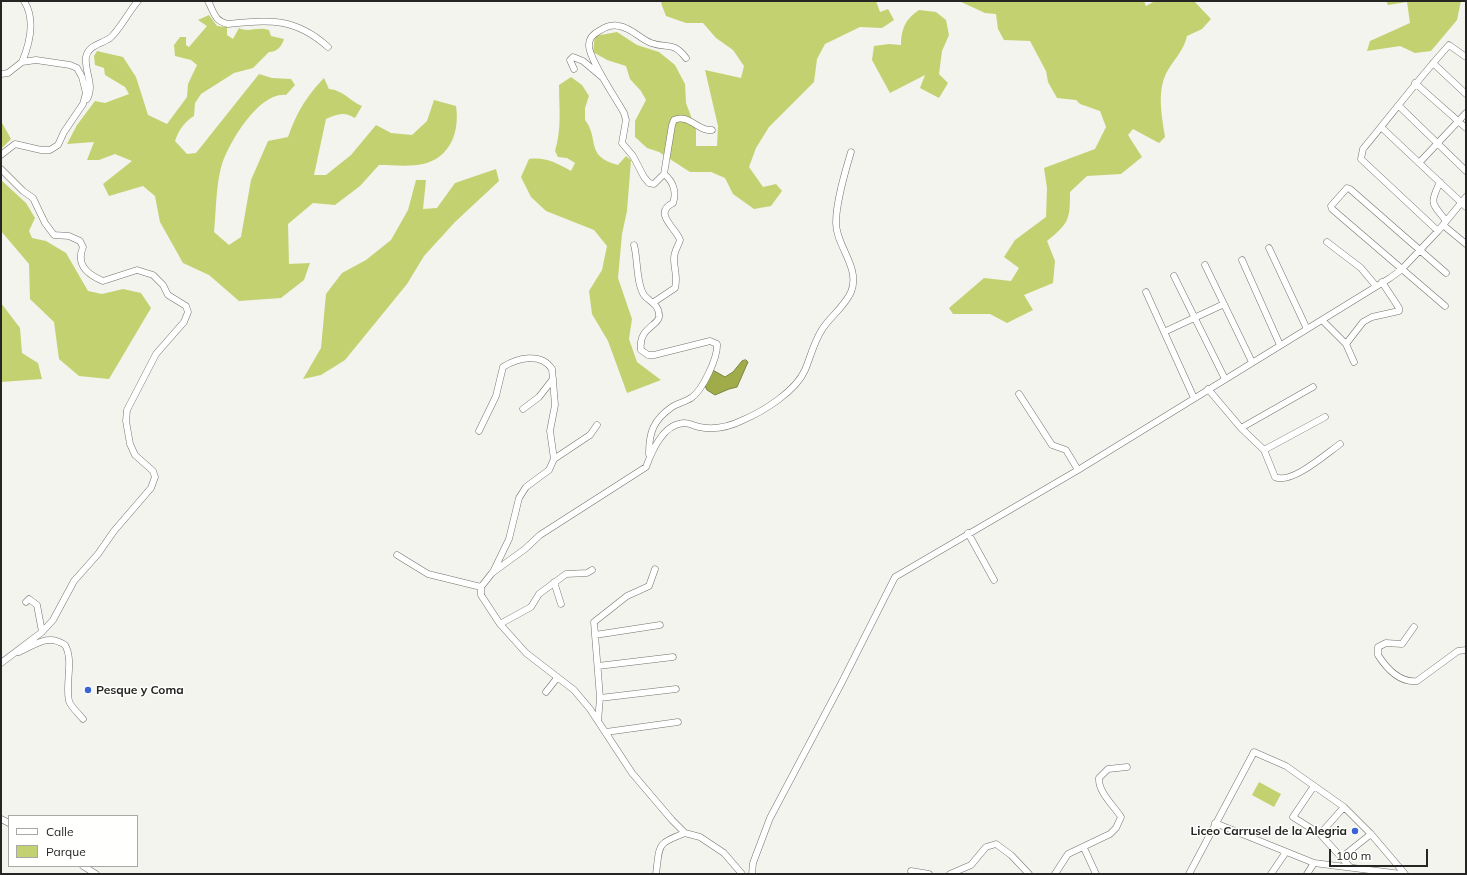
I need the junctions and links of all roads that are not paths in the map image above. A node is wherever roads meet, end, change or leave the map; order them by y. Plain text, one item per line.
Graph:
1 (24, 1) edge
2 (138, 1) edge
3 (208, 1) edge
4 (328, 47) dead end
5 (1466, 57) edge
6 (686, 58) dead end
7 (22, 62) junction
8 (1433, 63) junction
9 (574, 69) dead end
10 (1, 74) edge
11 (604, 78) junction
12 (1415, 83) junction
13 (1466, 94) edge
14 (83, 104) junction
15 (1399, 106) junction
16 (1466, 113) edge
17 (1458, 122) junction
18 (1381, 127) junction
19 (1466, 128) edge
20 (712, 130) dead end
21 (1438, 143) junction
22 (851, 152) dead end
23 (1, 155) edge
24 (1419, 163) junction
25 (1, 169) edge
26 (1466, 171) edge
27 (664, 174) junction
28 (1440, 182) junction
29 (1466, 198) edge
30 (1461, 202) junction
31 (1466, 207) edge
32 (1445, 223) junction
33 (1438, 231) junction
34 (1326, 242) dead end
35 (1466, 244) edge
36 (634, 245) dead end
37 (1269, 248) dead end
38 (1420, 249) junction
39 (1242, 260) dead end
40 (1205, 265) dead end
41 (1401, 270) junction
42 (1446, 273) dead end
43 (1174, 276) dead end
44 (1379, 284) junction
45 (1146, 292) dead end
46 (654, 302) junction
47 (1224, 304) junction
48 (1445, 306) dead end
49 (1194, 317) junction
50 (1322, 320) junction
51 (1306, 329) junction
52 (1164, 332) junction
53 (1346, 344) junction
54 (1280, 345) junction
55 (1252, 362) junction
56 (1354, 362) dead end
57 (553, 379) junction
58 (1225, 379) junction
59 (1313, 387) dead end
60 (1208, 390) junction
61 (1019, 394) dead end
62 (1194, 398) junction
63 (523, 410) dead end
64 (1324, 417) dead end
65 (597, 425) dead end
66 (1241, 428) junction
67 (479, 431) dead end
68 (1340, 444) dead end
69 (1264, 450) junction
70 (649, 458) junction
71 (554, 460) junction
72 (1078, 470) junction
73 (968, 533) junction
74 (397, 555) dead end
75 (655, 569) dead end
76 (592, 570) dead end
77 (492, 573) junction
78 (994, 580) dead end
79 (554, 582) junction
80 (481, 587) junction
81 (26, 602) dead end
82 (561, 604) dead end
83 (500, 624) junction
84 (660, 625) dead end
85 (1414, 627) dead end
86 (42, 632) junction
87 (595, 635) junction
88 (1466, 650) edge
89 (13, 653) junction
90 (673, 657) dead end
91 (1, 663) edge
92 (598, 666) junction
93 (557, 678) junction
94 (676, 689) dead end
95 (546, 692) dead end
96 (600, 698) junction
97 (83, 719) dead end
98 (598, 720) junction
99 (678, 722) dead end
100 (606, 732) junction
101 (1126, 767) dead end
102 (1314, 786) junction
103 (1344, 808) junction
104 (1215, 824) junction
105 (685, 833) junction
106 (1320, 834) junction
107 (1371, 834) junction
108 (1084, 848) junction
109 (1286, 852) junction
110 (1342, 858) junction
111 (1314, 863) junction
112 (84, 867) edge
113 (1350, 867) junction
114 (911, 871) dead end
115 (96, 874) edge
116 (656, 874) edge
117 (742, 874) edge
118 (752, 874) edge
119 (929, 874) edge
120 (950, 874) edge
121 (1029, 874) edge
122 (1055, 874) edge
123 (1096, 874) edge
124 (1189, 874) edge
125 (1271, 874) edge
126 (1306, 874) edge
127 (1401, 874) edge
128 (1405, 874) edge

1 - 7 street
2 - 14 street
3 - 4 street
5 - 8 street
6 - 11 street
7 - 10 street
7 - 14 street
8 - 12 street
8 - 13 street
9 - 11 street
11 - 27 street
12 - 15 street
12 - 17 street
14 - 23 street
15 - 18 street
15 - 21 street
16 - 17 street
17 - 19 street
17 - 21 street
18 - 24 street
18 - 33 street
20 - 27 street
21 - 24 street
21 - 26 street
22 - 70 street
24 - 28 street
25 - 86 street
27 - 46 street
28 - 30 street
28 - 32 street
29 - 30 street
30 - 31 street
30 - 32 street
32 - 33 street
32 - 35 street
33 - 38 street
34 - 44 street
36 - 46 street
37 - 51 street
38 - 41 street
38 - 41 street
38 - 42 street
39 - 54 street
40 - 47 street
41 - 44 street
41 - 48 street
43 - 49 street
44 - 50 street
44 - 53 street
45 - 52 street
46 - 70 street
47 - 49 street
47 - 55 street
49 - 52 street
49 - 58 street
50 - 51 street
50 - 53 street
51 - 54 street
52 - 62 street
53 - 56 street
54 - 55 street
55 - 58 street
57 - 63 street
57 - 67 street
57 - 71 street
58 - 60 street
59 - 66 street
60 - 62 street
60 - 66 street
61 - 72 street
62 - 72 street
64 - 69 street
65 - 71 street
66 - 69 street
68 - 69 street
70 - 77 street
71 - 77 street
72 - 73 street
73 - 78 street
73 - 118 street
74 - 80 street
75 - 87 street
76 - 79 street
77 - 80 street
79 - 82 street
79 - 83 street
80 - 83 street
81 - 86 street
83 - 93 street
84 - 87 street
85 - 88 street
86 - 89 street
87 - 92 street
89 - 91 street
89 - 97 street
90 - 92 street
92 - 96 street
93 - 95 street
93 - 98 street
94 - 96 street
96 - 98 street
98 - 100 street
99 - 100 street
100 - 105 street
101 - 108 street
102 - 103 street
102 - 104 street
102 - 106 street
103 - 106 street
103 - 107 street
104 - 109 street
104 - 124 street
105 - 116 street
105 - 117 street
106 - 110 street
107 - 110 street
107 - 128 street
108 - 122 street
108 - 123 street
109 - 111 street
109 - 125 street
110 - 113 street
111 - 113 street
111 - 126 street
112 - 115 street
113 - 127 street
114 - 119 street
120 - 121 street

